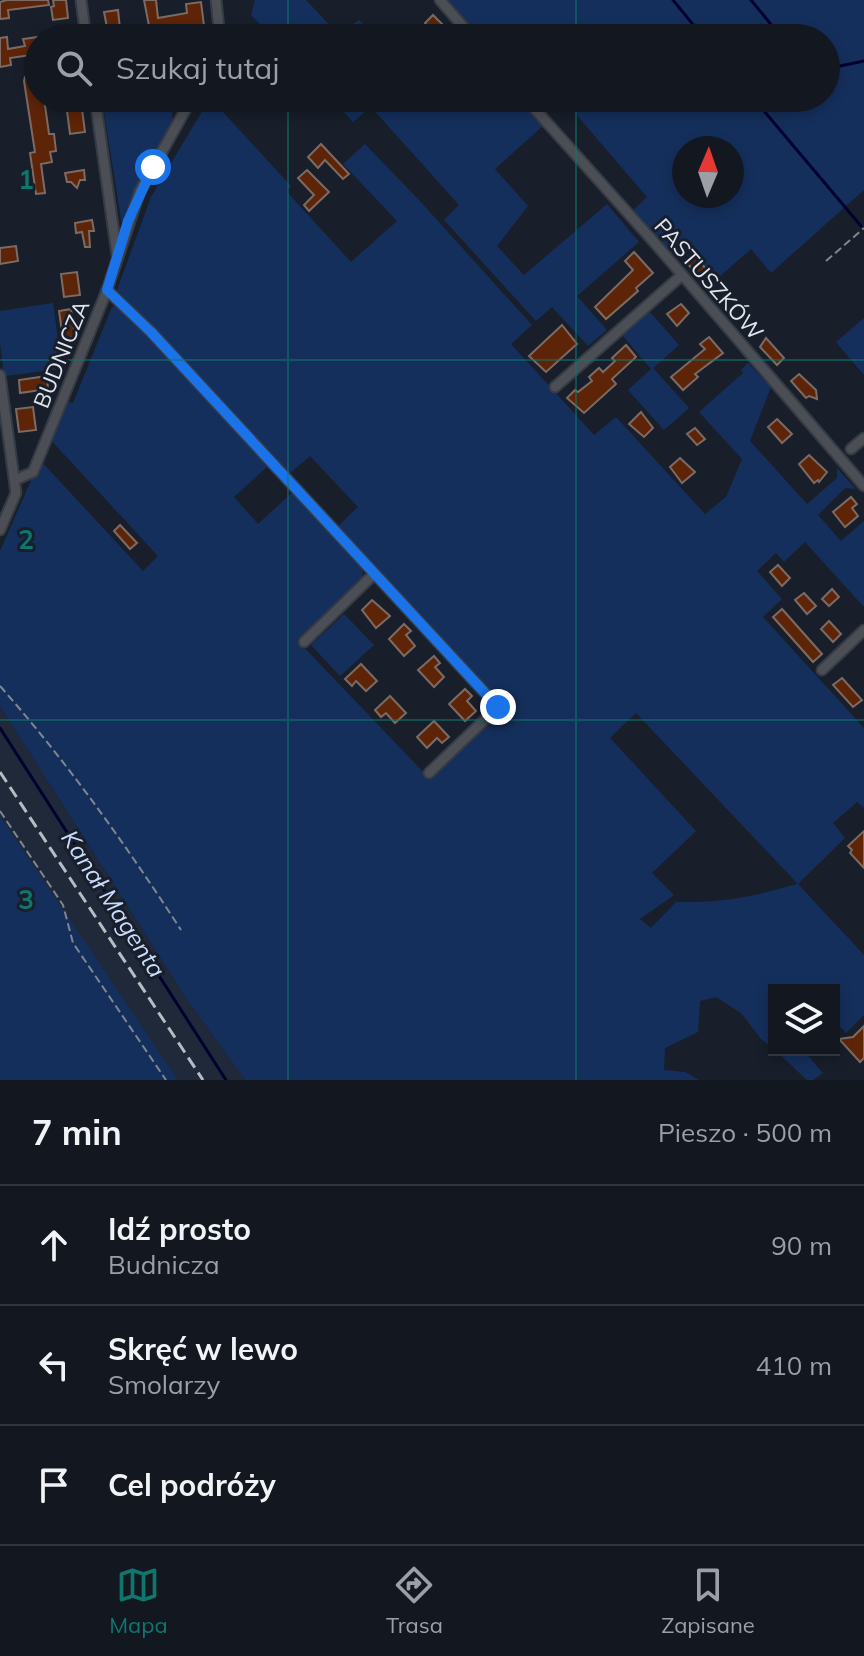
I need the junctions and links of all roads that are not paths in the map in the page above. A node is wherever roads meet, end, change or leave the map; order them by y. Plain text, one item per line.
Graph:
1 (81, 0) edge
2 (227, 0) edge
3 (440, 0) edge
4 (216, 2) edge
5 (84, 24) edge
6 (218, 24) edge
7 (461, 24) edge
8 (97, 112) edge
9 (184, 112) edge
10 (537, 112) edge
11 (118, 258) junction
12 (682, 275) junction
13 (107, 290) junction
14 (0, 375) edge
15 (555, 387) dead end
16 (864, 438) edge
17 (851, 449) dead end
18 (15, 480) junction
19 (864, 486) edge
20 (0, 530) edge
21 (374, 574) junction
22 (864, 630) edge
23 (304, 642) dead end
24 (822, 670) dead end
25 (429, 773) dead end

1 - 5 street
2 - 4 street
3 - 7 street
4 - 6 street
8 - 11 street
9 - 11 street, BUDNICZA
10 - 12 street, PASTUSZKÓW
11 - 13 street, BUDNICZA
12 - 15 street
12 - 19 street, PASTUSZKÓW
13 - 18 street, BUDNICZA
13 - 21 street
14 - 18 street
16 - 17 street
18 - 20 street
21 - 23 street
21 - 25 street
22 - 24 street

